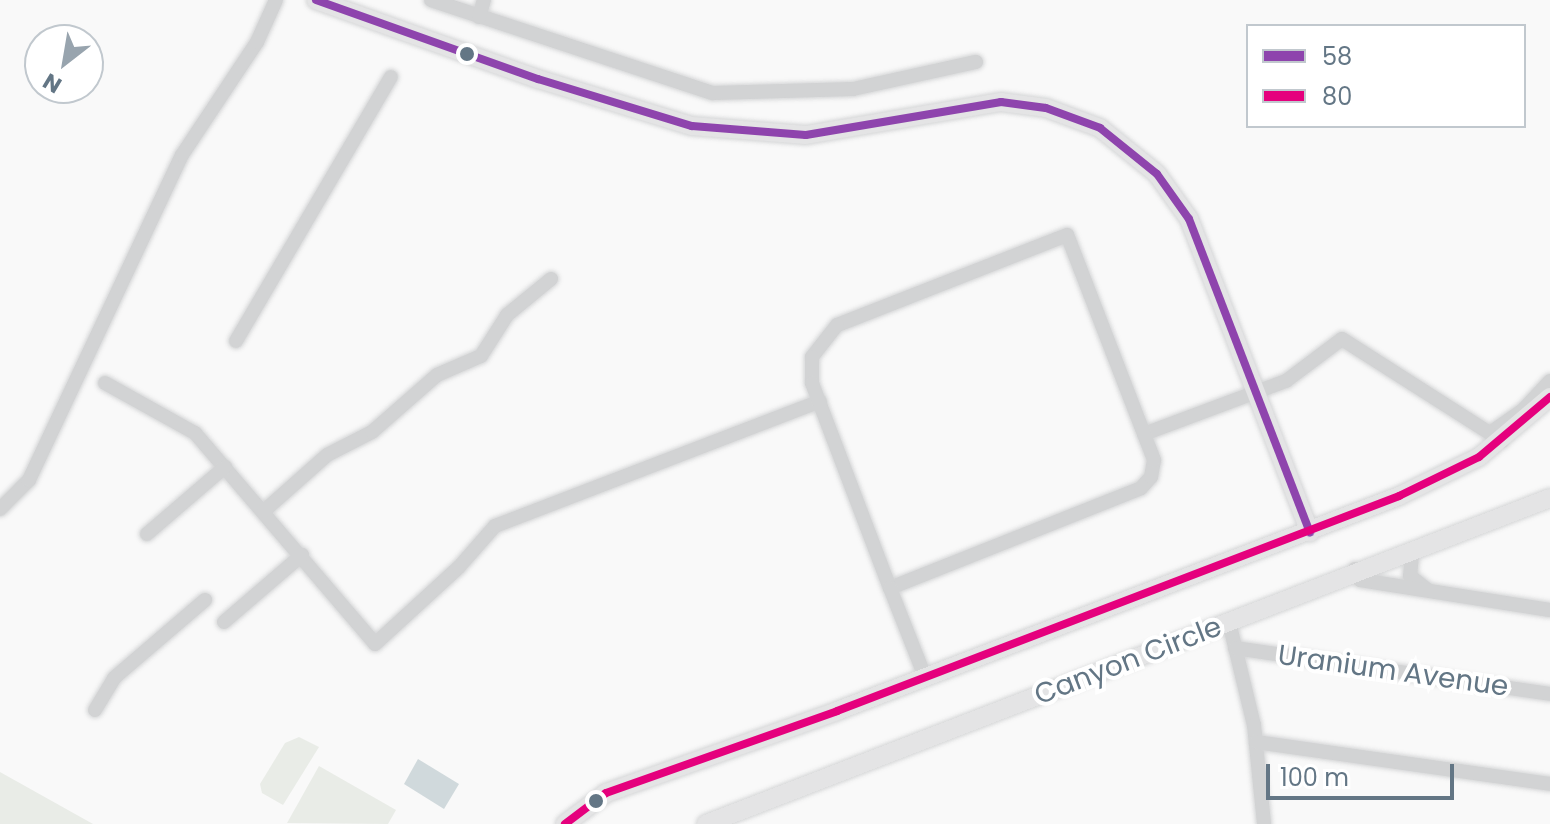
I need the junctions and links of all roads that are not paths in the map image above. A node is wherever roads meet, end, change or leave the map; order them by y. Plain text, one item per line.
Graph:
1 (276, 0) edge
2 (316, 0) edge
3 (431, 0) edge
4 (484, 0) edge
5 (479, 17) junction
6 (976, 62) dead end
7 (391, 77) dead end
8 (551, 279) dead end
9 (236, 341) dead end
10 (1550, 381) edge
11 (105, 383) dead end
12 (1256, 392) junction
13 (1550, 397) edge
14 (820, 401) junction
15 (1144, 434) junction
16 (1496, 437) junction
17 (225, 467) junction
18 (1550, 498) edge
19 (0, 509) edge
20 (264, 511) junction
21 (1310, 532) junction
22 (147, 534) dead end
23 (1423, 544) junction
24 (302, 555) junction
25 (1355, 569) junction
26 (890, 588) junction
27 (1439, 594) junction
28 (205, 600) dead end
29 (1550, 610) edge
30 (224, 622) dead end
31 (1229, 622) junction
32 (1235, 648) junction
33 (925, 677) junction
34 (1550, 694) edge
35 (95, 710) dead end
36 (1256, 742) junction
37 (1550, 784) edge
38 (1269, 823) edge
39 (565, 824) edge
40 (706, 824) edge

1 - 19 street
2 - 12 street
3 - 5 street
4 - 5 street
5 - 6 street
7 - 9 street
8 - 20 street
10 - 16 street
11 - 17 street
12 - 15 street
12 - 16 street
12 - 21 street
13 - 16 street
14 - 15 street
14 - 24 street
14 - 26 street
15 - 26 street
16 - 21 street
17 - 20 street
17 - 22 street
18 - 23 street, Canyon Circle
20 - 24 street
21 - 33 street
23 - 25 street, Canyon Circle
23 - 27 street
24 - 30 street
25 - 27 street
25 - 31 street, Canyon Circle
26 - 33 street
27 - 29 street
28 - 35 street
31 - 32 street
31 - 40 street, Canyon Circle
32 - 34 street, Uranium Avenue
32 - 36 street
33 - 39 street
36 - 37 street
36 - 38 street

